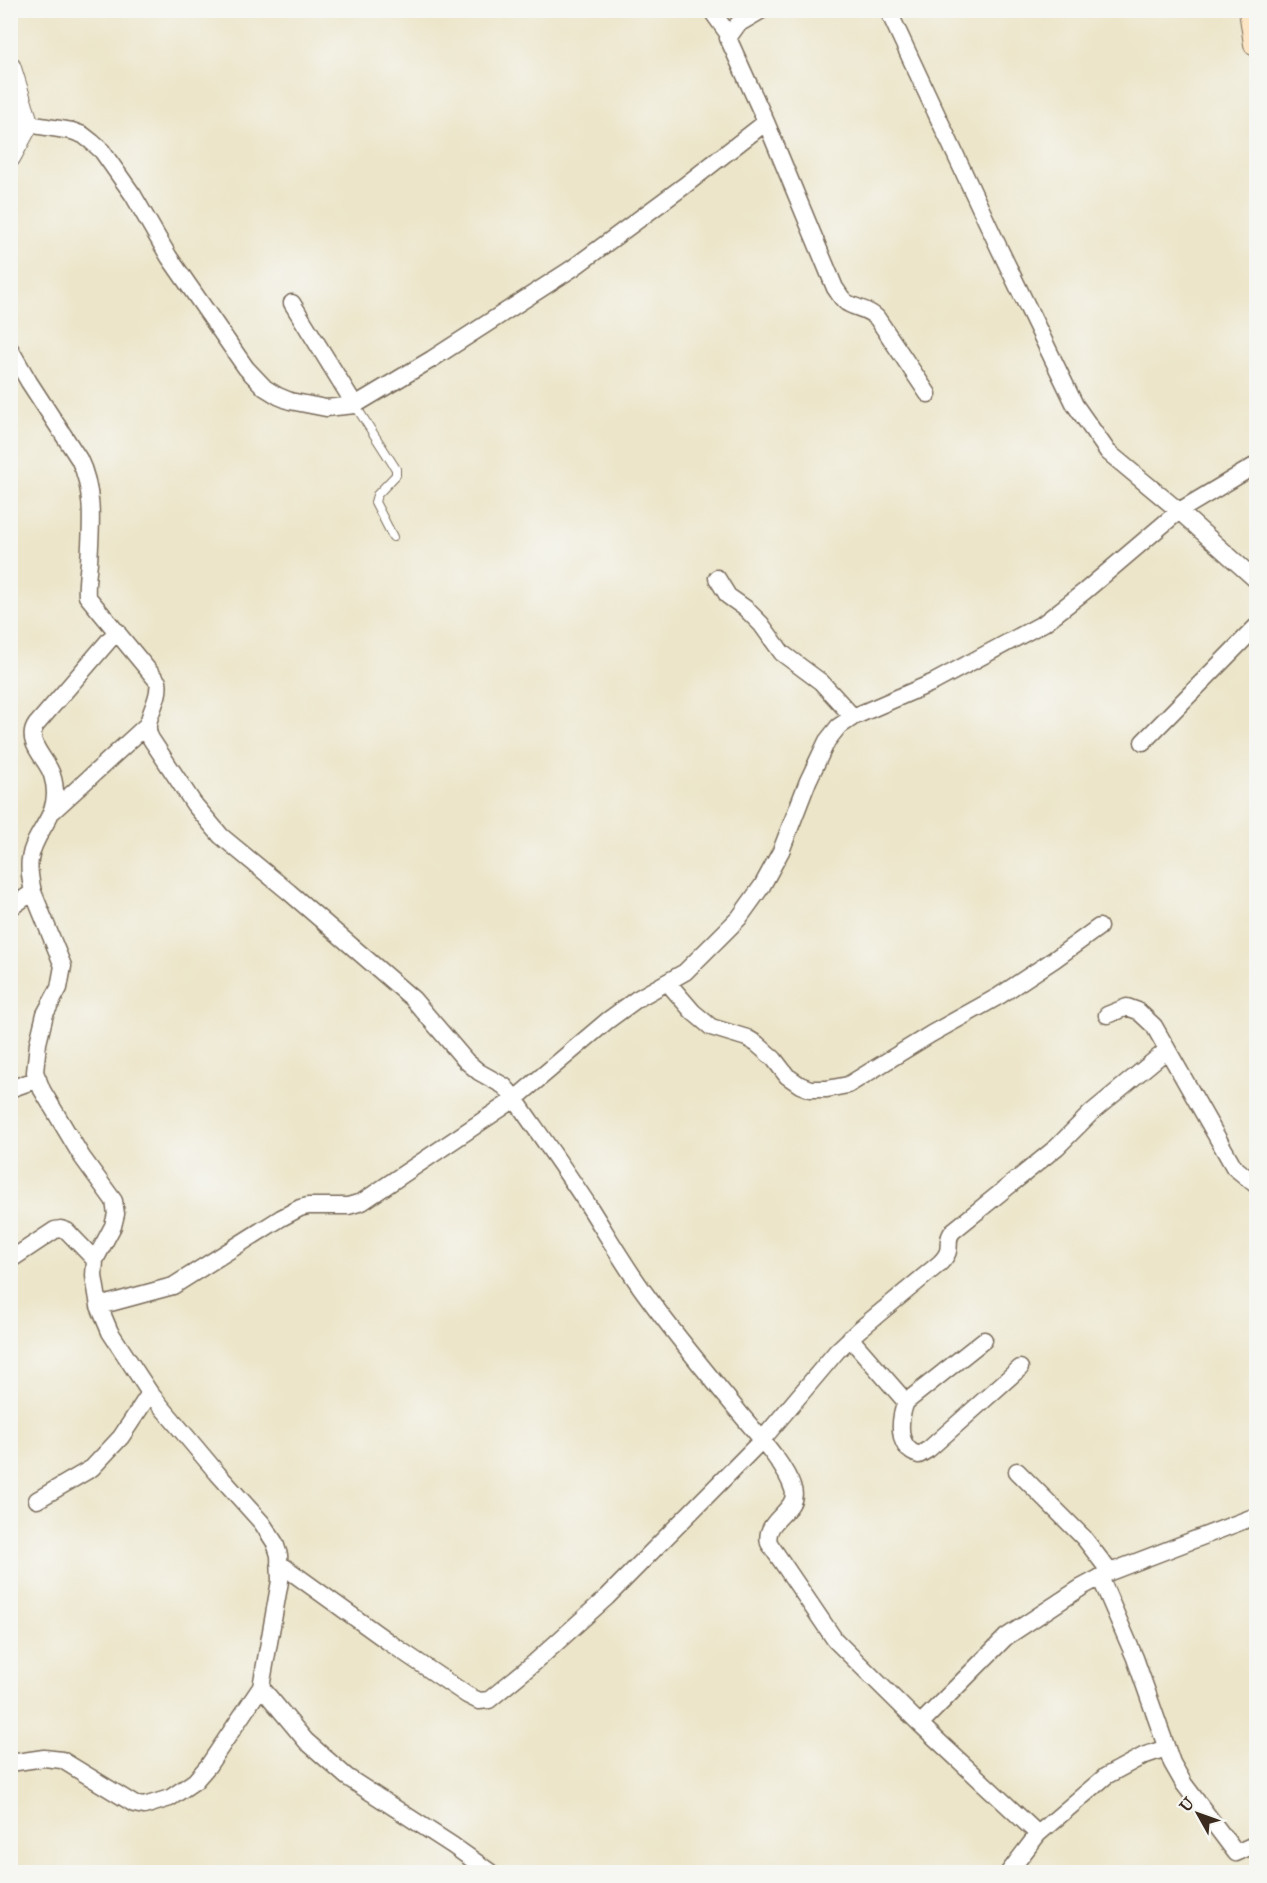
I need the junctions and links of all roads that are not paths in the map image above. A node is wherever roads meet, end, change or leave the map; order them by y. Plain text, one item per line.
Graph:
1 (711, 10) edge
2 (762, 10) edge
3 (888, 10) edge
4 (1251, 10) edge
5 (729, 35) junction
6 (1257, 44) edge
7 (10, 67) edge
8 (766, 122) junction
9 (28, 124) junction
10 (10, 157) edge
11 (292, 303) dead end
12 (10, 349) edge
13 (928, 394) dead end
14 (355, 405) junction
15 (1257, 465) edge
16 (1179, 511) junction
17 (393, 537) dead end
18 (717, 578) dead end
19 (1257, 580) edge
20 (1257, 627) edge
21 (117, 631) junction
22 (853, 717) junction
23 (148, 724) junction
24 (1143, 742) dead end
25 (54, 811) junction
26 (33, 892) junction
27 (10, 908) edge
28 (1098, 927) dead end
29 (668, 983) junction
30 (1107, 1015) dead end
31 (1167, 1050) junction
32 (38, 1079) junction
33 (10, 1089) edge
34 (515, 1099) junction
35 (1257, 1185) edge
36 (10, 1260) edge
37 (95, 1260) junction
38 (99, 1306) junction
39 (850, 1338) junction
40 (984, 1340) dead end
41 (1020, 1368) dead end
42 (150, 1393) junction
43 (906, 1402) junction
44 (762, 1440) junction
45 (1017, 1471) dead end
46 (37, 1500) dead end
47 (1257, 1516) edge
48 (279, 1563) junction
49 (1105, 1575) junction
50 (261, 1687) junction
51 (920, 1724) junction
52 (1166, 1748) junction
53 (10, 1763) edge
54 (1038, 1834) junction
55 (1257, 1844) edge
56 (490, 1872) edge
57 (1009, 1872) edge

1 - 5 street
2 - 5 street
3 - 16 street
4 - 6 main road
5 - 8 street
7 - 9 street
8 - 13 street
8 - 14 street
9 - 10 street
9 - 14 street
11 - 14 street
12 - 21 street
14 - 17 lane
15 - 16 street
16 - 19 street
16 - 22 street
18 - 22 street
20 - 24 street
21 - 23 street
21 - 25 street
22 - 29 street
23 - 25 street
23 - 34 street
25 - 26 street
26 - 27 street
26 - 32 street
28 - 29 street
29 - 34 street
30 - 31 street
31 - 35 street
31 - 39 street
32 - 33 street
32 - 37 street
34 - 38 street
34 - 44 street
36 - 37 street
37 - 38 street
38 - 42 street
39 - 43 street
39 - 44 street
40 - 43 street
41 - 43 street
42 - 46 street
42 - 48 street
44 - 48 street
44 - 51 street
45 - 49 street
47 - 49 street
48 - 50 street
49 - 51 street
49 - 52 street
50 - 53 street
50 - 56 street
51 - 54 street
52 - 54 street
52 - 55 street
54 - 57 street

